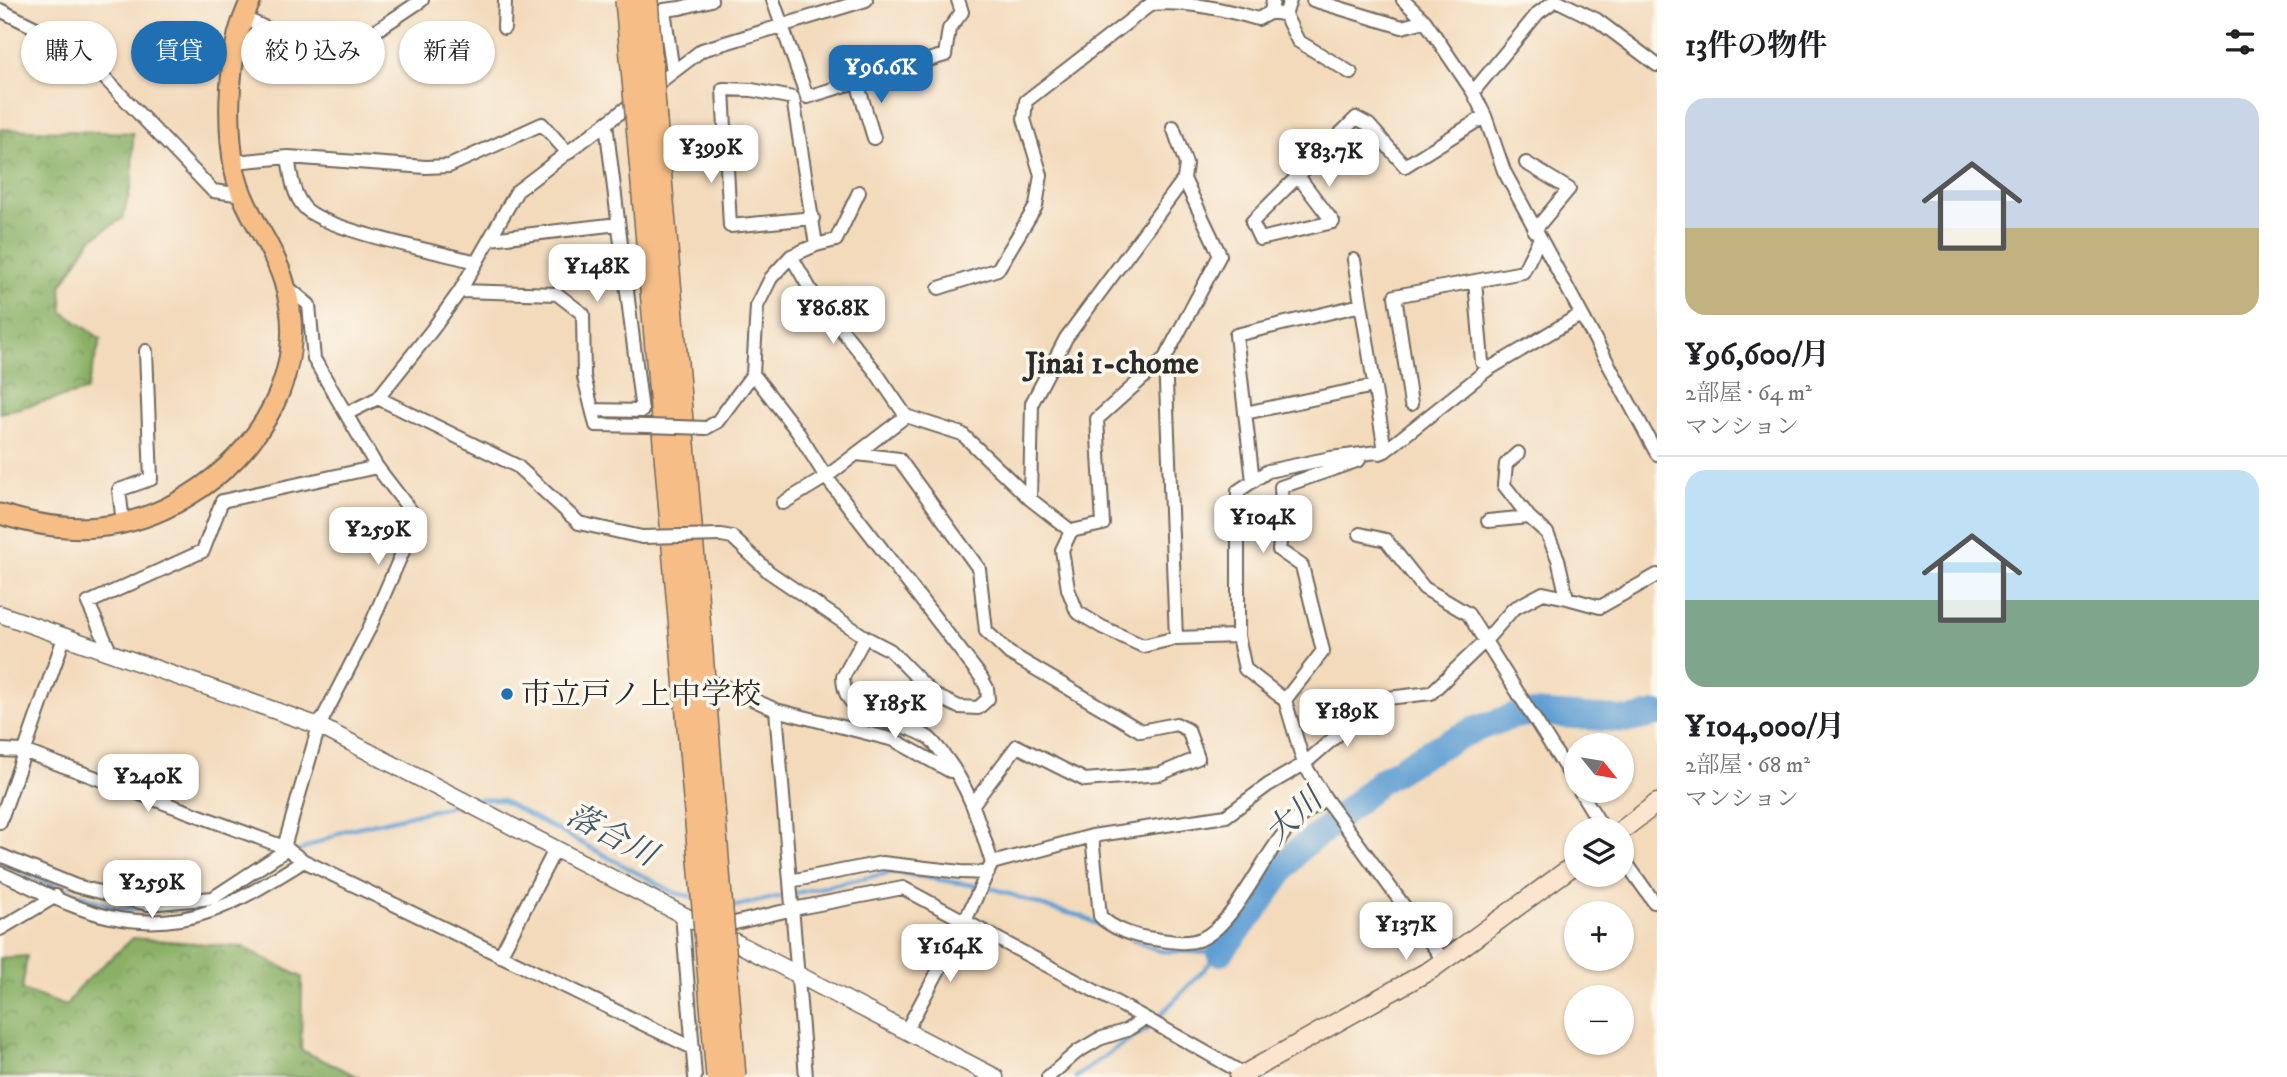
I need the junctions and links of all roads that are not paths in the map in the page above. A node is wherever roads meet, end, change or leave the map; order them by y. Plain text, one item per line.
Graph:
1 (422, 0) edge
2 (505, 0) edge
3 (617, 0) edge
4 (627, 0) edge
5 (711, 0) edge
6 (773, 0) edge
7 (866, 0) edge
8 (958, 0) edge
9 (1290, 0) edge
10 (1313, 0) edge
11 (1403, 0) edge
12 (658, 3) edge
13 (1272, 6) edge
14 (247, 9) edge
15 (0, 10) edge
16 (1284, 15) junction
17 (1425, 21) junction
18 (780, 26) junction
19 (504, 28) dead end
20 (1657, 65) edge
21 (633, 66) junction
22 (673, 72) junction
23 (1351, 73) dead end
24 (857, 82) junction
25 (1473, 92) junction
26 (1485, 116) junction
27 (647, 123) junction
28 (606, 124) junction
29 (1173, 127) dead end
30 (874, 138) dead end
31 (568, 153) junction
32 (288, 157) junction
33 (234, 162) junction
34 (1526, 163) dead end
35 (1298, 176) junction
36 (1184, 179) junction
37 (859, 192) dead end
38 (244, 195) junction
39 (813, 218) junction
40 (618, 224) junction
41 (1537, 235) junction
42 (490, 239) junction
43 (816, 246) junction
44 (790, 256) junction
45 (1354, 260) dead end
46 (477, 262) junction
47 (1475, 281) junction
48 (285, 284) junction
49 (939, 288) dead end
50 (460, 291) junction
51 (1361, 305) junction
52 (1580, 315) junction
53 (146, 351) dead end
54 (1165, 358) junction
55 (1482, 362) dead end
56 (753, 374) junction
57 (1374, 386) junction
58 (378, 398) junction
59 (1411, 404) dead end
60 (593, 410) junction
61 (1245, 413) junction
62 (346, 414) junction
63 (905, 416) junction
64 (1385, 451) junction
65 (1518, 453) dead end
66 (857, 454) junction
67 (1657, 454) edge
68 (376, 467) junction
69 (826, 477) junction
70 (1253, 481) junction
71 (1030, 499) junction
72 (783, 503) dead end
73 (0, 514) edge
74 (1529, 517) junction
75 (1488, 521) dead end
76 (123, 523) junction
77 (1071, 531) junction
78 (1360, 534) dead end
79 (1657, 575) edge
80 (1567, 597) junction
81 (0, 614) edge
82 (65, 635) junction
83 (1238, 636) junction
84 (865, 637) junction
85 (1176, 638) junction
86 (1485, 640) junction
87 (692, 641) junction
88 (110, 651) junction
89 (719, 684) dead end
90 (1285, 700) junction
91 (776, 710) junction
92 (319, 726) junction
93 (0, 750) edge
94 (23, 751) junction
95 (1304, 764) junction
96 (1564, 765) edge
97 (962, 779) junction
98 (1325, 798) junction
99 (1657, 803) edge
100 (972, 804) junction
101 (1634, 821) edge
102 (0, 822) edge
103 (1093, 836) junction
104 (284, 847) junction
105 (556, 848) junction
106 (0, 855) edge
107 (304, 861) junction
108 (990, 868) junction
109 (0, 873) edge
110 (1564, 873) edge
111 (1634, 874) edge
112 (790, 881) junction
113 (56, 896) junction
114 (1654, 902) dead end
115 (793, 909) junction
116 (682, 913) junction
117 (965, 921) junction
118 (712, 928) junction
119 (0, 929) edge
120 (500, 956) junction
121 (1444, 961) junction
122 (799, 975) junction
123 (1145, 1018) junction
124 (906, 1031) junction
125 (693, 1048) junction
126 (1242, 1075) edge
127 (695, 1077) edge
128 (718, 1077) edge
129 (734, 1077) edge
130 (806, 1077) edge
131 (995, 1077) edge
132 (1048, 1077) edge

1 - 14 street
2 - 19 street
3 - 21 highway, bridge
4 - 21 highway, bridge
5 - 12 street
6 - 18 street
7 - 18 street
8 - 24 street
9 - 16 street
10 - 17 street
11 - 17 street
12 - 22 street
12 - 27 highway, bridge
13 - 16 street
13 - 49 street
14 - 33 main road
15 - 38 street
16 - 23 street
17 - 25 street
18 - 22 street
18 - 24 street
20 - 25 street
21 - 27 highway, bridge
22 - 28 street
24 - 30 street
25 - 26 street
26 - 35 street
26 - 41 street
27 - 87 highway
28 - 31 street
28 - 40 street
29 - 36 street
31 - 32 street
31 - 42 street
32 - 33 street
32 - 46 street
33 - 38 main road
34 - 41 street
35 - 35 street
36 - 54 street
36 - 71 street
37 - 43 street
38 - 48 main road
39 - 39 street
39 - 43 street
40 - 42 street
40 - 60 street
41 - 47 street
41 - 52 street
42 - 46 street
43 - 44 street
44 - 56 street
44 - 63 street
45 - 51 street
46 - 50 street
47 - 55 street
47 - 59 street
48 - 62 street
48 - 76 main road
50 - 58 street
50 - 60 street
51 - 57 street
51 - 61 street
52 - 64 street
52 - 67 street
53 - 76 street
54 - 77 street
54 - 85 street
56 - 60 street, bridge
56 - 69 street
57 - 61 street
57 - 64 street
58 - 62 street
58 - 84 street, bridge
61 - 70 street
62 - 68 street
63 - 66 street
63 - 71 street
64 - 70 street
64 - 90 street
65 - 74 street
66 - 69 street
66 - 100 street
68 - 88 street
68 - 92 street
69 - 72 street
69 - 84 street
70 - 83 street
71 - 77 street
73 - 76 main road
74 - 75 street
74 - 80 street
77 - 85 street
78 - 86 street
79 - 80 street
80 - 86 street
81 - 82 street
82 - 88 street
82 - 94 street
83 - 85 street
83 - 90 street
84 - 97 street
86 - 95 street
86 - 96 street
87 - 128 highway, bridge
87 - 129 highway, bridge
88 - 92 street
89 - 91 street
90 - 95 street
91 - 97 street
91 - 112 street
92 - 104 street
92 - 105 street
93 - 94 street
94 - 102 street
94 - 104 street
95 - 98 street
95 - 103 street
97 - 100 street
98 - 103 street
98 - 121 street
99 - 101 main road
100 - 108 street
103 - 108 street
104 - 106 street
104 - 107 street
105 - 116 street
105 - 120 street
107 - 113 street
107 - 120 street
108 - 112 street
108 - 117 street
109 - 113 street
110 - 121 main road
111 - 114 street
112 - 115 street
113 - 119 street
115 - 117 street
115 - 118 street
115 - 122 street
116 - 118 street
116 - 125 street
117 - 123 street
117 - 124 street
118 - 122 street
120 - 125 street
121 - 126 main road
122 - 124 street
122 - 130 street
123 - 126 street
123 - 132 street
124 - 131 street
125 - 127 street

